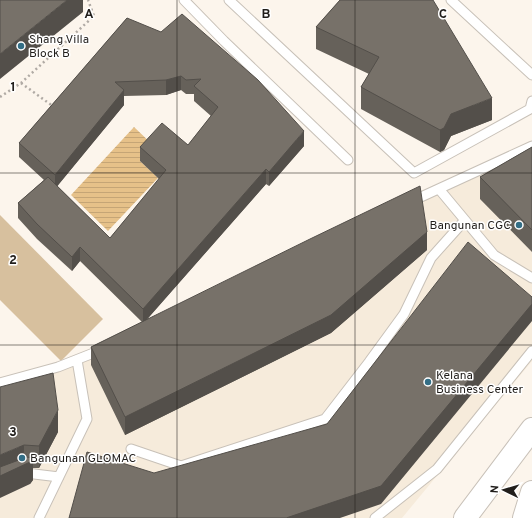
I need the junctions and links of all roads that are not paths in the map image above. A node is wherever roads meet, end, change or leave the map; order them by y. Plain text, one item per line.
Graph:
1 (184, 0) edge
2 (228, 0) edge
3 (451, 0) edge
4 (532, 75) edge
5 (532, 101) edge
6 (532, 146) edge
7 (348, 160) dead end
8 (439, 189) junction
9 (405, 205) edge
10 (465, 220) junction
11 (532, 278) edge
12 (110, 346) edge
13 (532, 351) edge
14 (77, 360) junction
15 (0, 383) edge
16 (532, 429) edge
17 (131, 449) dead end
18 (59, 477) junction
19 (0, 483) edge
20 (532, 492) edge
21 (39, 518) edge
22 (375, 518) edge
23 (465, 518) edge
24 (524, 518) edge

1 - 7 lane
2 - 5 lane
3 - 4 lane
6 - 8 lane
8 - 9 lane
8 - 10 lane
10 - 11 lane
10 - 17 lane
12 - 14 lane
13 - 22 lane
14 - 15 lane
14 - 18 lane
16 - 23 street
18 - 19 lane
18 - 21 lane
20 - 24 street

